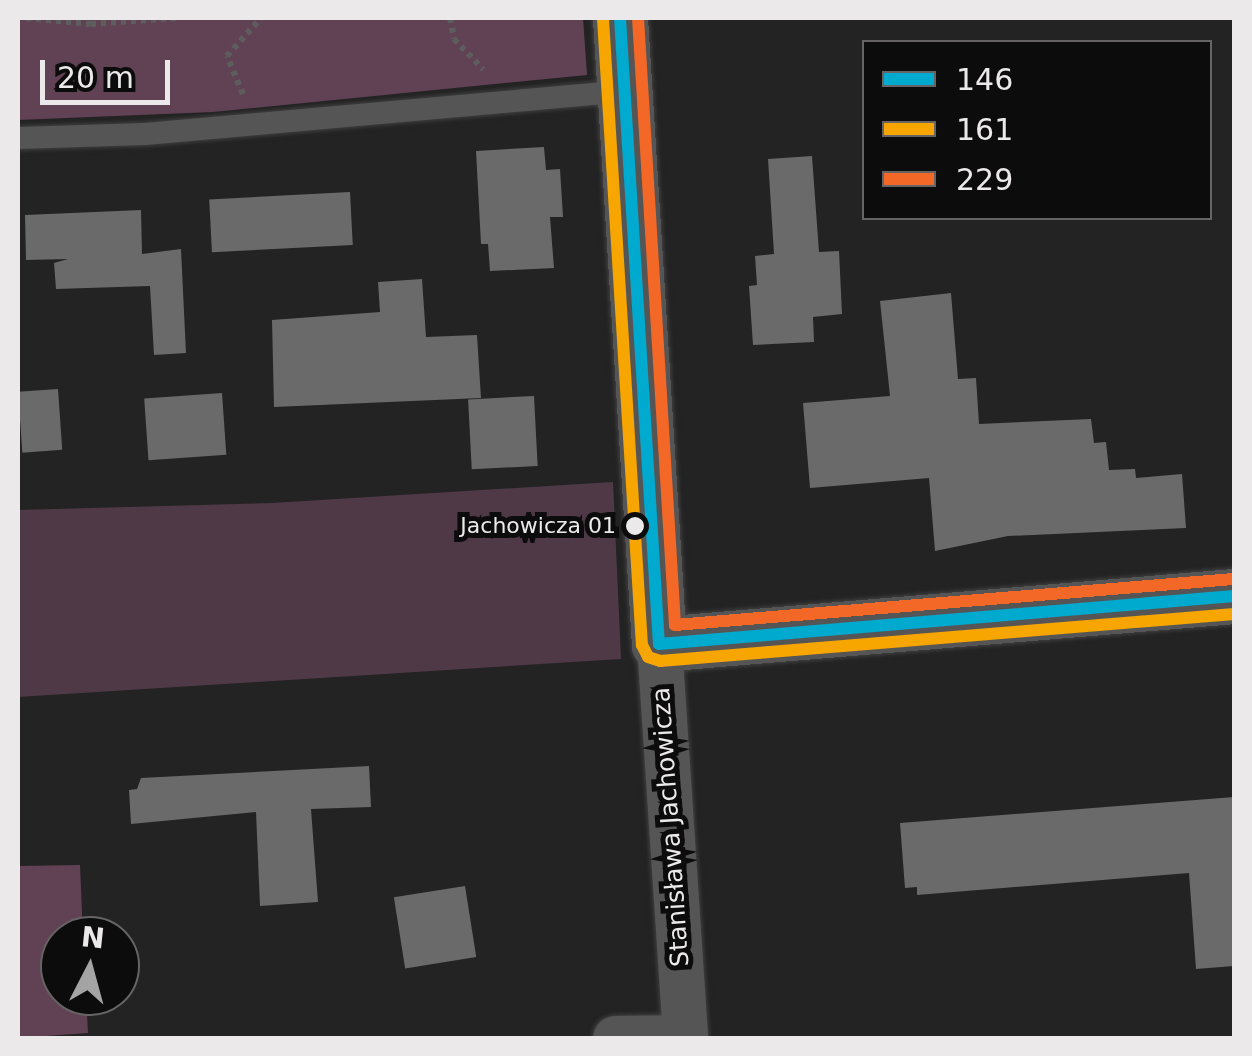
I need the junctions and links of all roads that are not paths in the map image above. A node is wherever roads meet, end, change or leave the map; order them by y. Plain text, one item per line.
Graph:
1 (620, 18) edge
2 (625, 92) junction
3 (18, 138) edge
4 (1234, 596) edge
5 (659, 644) junction
6 (615, 1038) edge
7 (685, 1038) edge

1 - 2 street, Stanisława Jachowicza
2 - 3 lane
2 - 5 street, Stanisława Jachowicza
4 - 5 street
5 - 7 street, Stanisława Jachowicza
6 - 7 street

